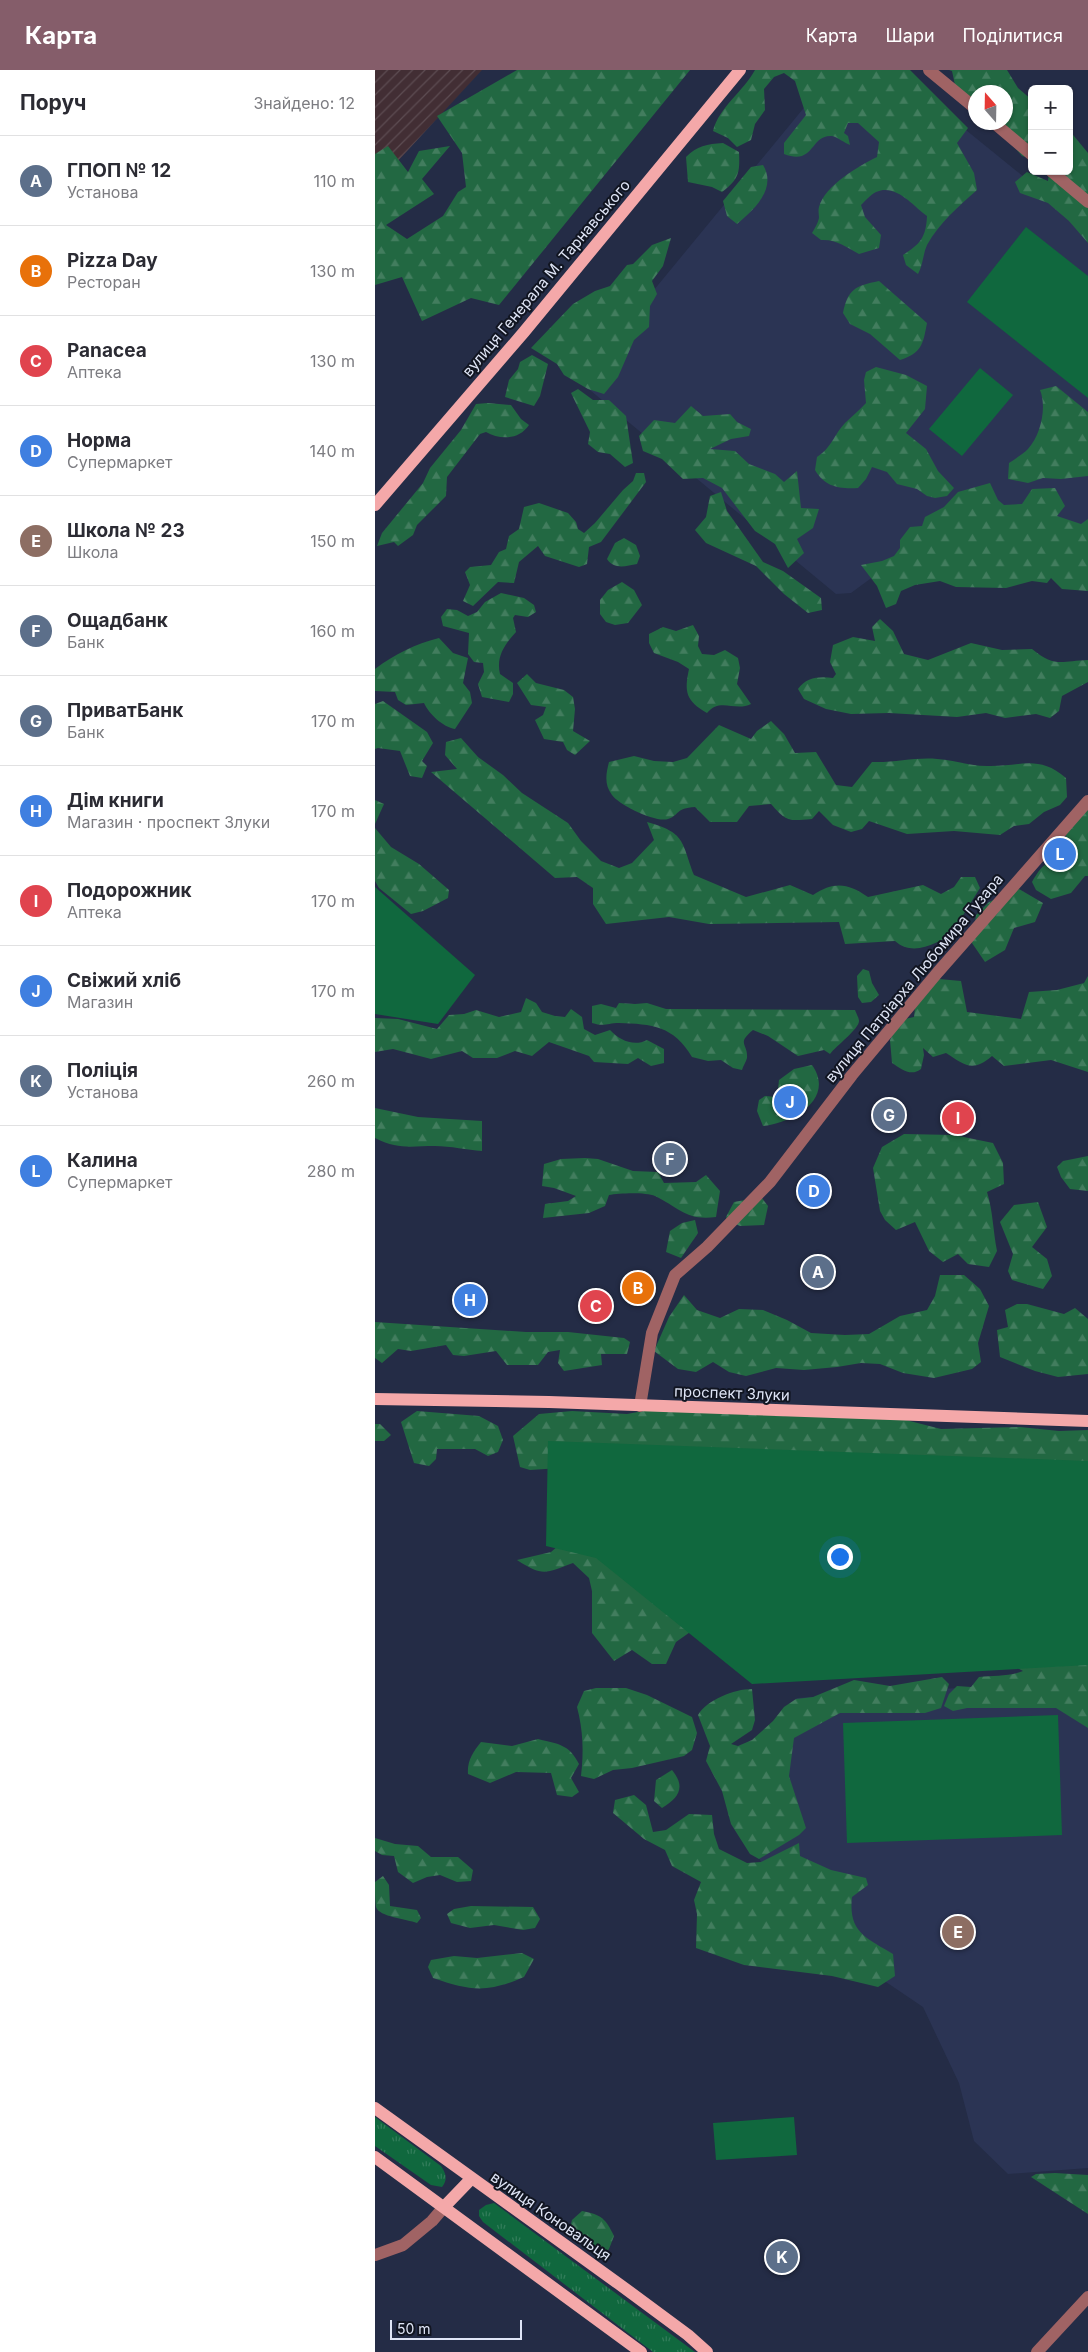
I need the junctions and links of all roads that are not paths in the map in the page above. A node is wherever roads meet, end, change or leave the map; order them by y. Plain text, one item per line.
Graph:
1 (740, 70) edge
2 (929, 70) edge
3 (968, 102) edge
4 (1002, 130) edge
5 (1028, 152) edge
6 (1056, 175) edge
7 (1088, 202) edge
8 (375, 505) edge
9 (1088, 801) edge
10 (375, 1399) edge
11 (640, 1406) junction
12 (1088, 1422) edge
13 (375, 2108) edge
14 (375, 2157) edge
15 (471, 2179) junction
16 (444, 2207) junction
17 (375, 2255) edge
18 (1088, 2297) edge
19 (641, 2352) edge
20 (707, 2352) edge
21 (1037, 2352) edge

1 - 8 main road, вулиця Генерала М. Тарнавського
2 - 3 street
4 - 5 street
6 - 7 street
9 - 11 street, вулиця Патріарха Любомира Гузара
10 - 11 main road, проспект Злуки
11 - 12 main road, проспект Злуки
13 - 15 main road, вулиця Коновальця
14 - 16 main road
15 - 16 main road
15 - 20 main road, вулиця Коновальця
16 - 17 street
16 - 19 main road
18 - 21 street

